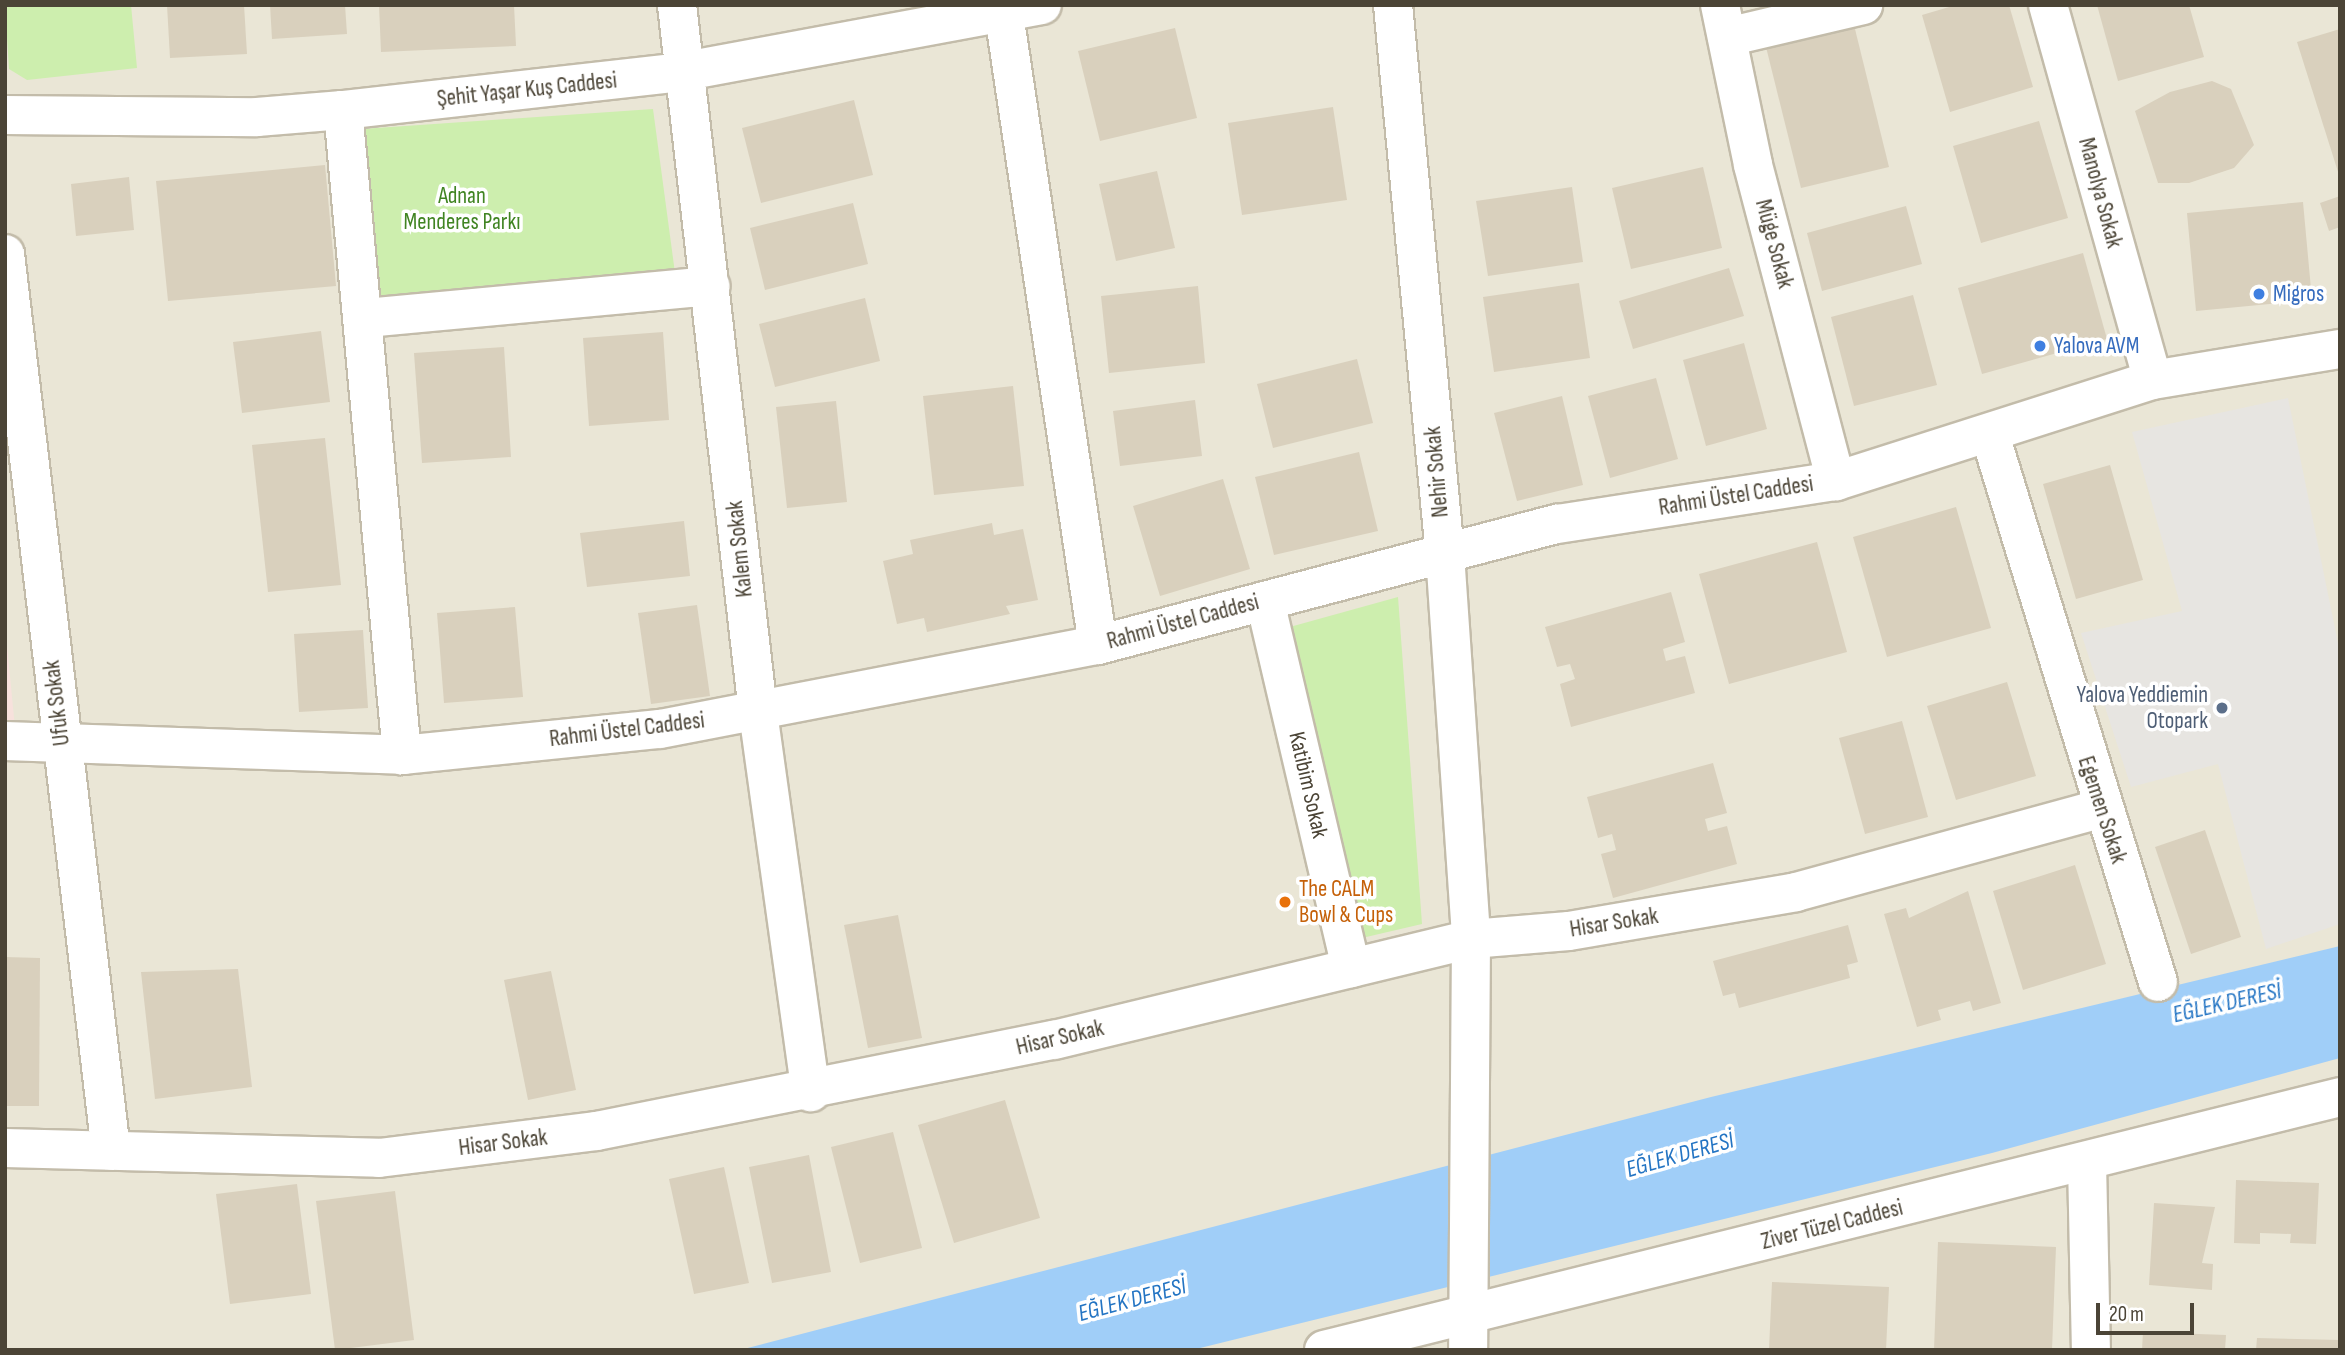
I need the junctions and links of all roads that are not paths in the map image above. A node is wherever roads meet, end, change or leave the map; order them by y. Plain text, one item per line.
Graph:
1 (677, 5) edge
2 (1042, 5) edge
3 (1393, 5) edge
4 (1863, 5) edge
5 (2048, 5) edge
6 (1004, 14) junction
7 (1724, 21) edge
8 (680, 72) junction
9 (343, 110) junction
10 (5, 115) edge
11 (5, 254) edge
12 (710, 286) junction
13 (366, 317) junction
14 (2340, 349) edge
15 (2153, 380) junction
16 (1990, 435) junction
17 (1836, 481) junction
18 (1445, 554) junction
19 (1265, 601) junction
20 (1098, 645) junction
21 (758, 712) junction
22 (5, 741) edge
23 (61, 741) junction
24 (402, 755) junction
25 (2100, 809) junction
26 (1471, 939) junction
27 (1351, 968) junction
28 (2158, 982) dead end
29 (811, 1092) junction
30 (2340, 1097) edge
31 (5, 1148) edge
32 (111, 1151) junction
33 (2087, 1162) junction
34 (1468, 1320) edge
35 (1324, 1350) edge
36 (2091, 1350) edge

1 - 8 street, Kalem Sokak
2 - 6 street, Şehit Yaşar Kuş Caddesi
3 - 18 street, Nehir Sokak
4 - 7 street
5 - 15 street, Manolya Sokak
6 - 8 street, Şehit Yaşar Kuş Caddesi
6 - 20 street
7 - 17 street, Müge Sokak
8 - 9 street, Şehit Yaşar Kuş Caddesi
8 - 12 street, Kalem Sokak
9 - 10 street, Şehit Yaşar Kuş Caddesi
9 - 13 street
11 - 23 street, Ufuk Sokak
12 - 13 street
12 - 21 street, Kalem Sokak
13 - 24 street
14 - 15 street, Rahmi Üstel Caddesi
15 - 16 street, Rahmi Üstel Caddesi
16 - 17 street, Rahmi Üstel Caddesi
16 - 25 street, Egemen Sokak
17 - 18 street, Rahmi Üstel Caddesi
18 - 19 street, Rahmi Üstel Caddesi
18 - 26 street, Nehir Sokak
19 - 20 street, Rahmi Üstel Caddesi
19 - 27 street, Katibim Sokak
20 - 21 street, Rahmi Üstel Caddesi
21 - 24 street, Rahmi Üstel Caddesi
21 - 29 street, Kalem Sokak
22 - 23 street, Rahmi Üstel Caddesi
23 - 24 street, Rahmi Üstel Caddesi
23 - 32 street, Ufuk Sokak
25 - 26 street, Hisar Sokak
25 - 28 street, Egemen Sokak
26 - 27 street, Hisar Sokak
26 - 34 street, Nehir Sokak
27 - 29 street, Hisar Sokak
29 - 32 street, Hisar Sokak
30 - 33 street, Ziver Tüzel Caddesi
31 - 32 street, Hisar Sokak
33 - 34 street, Ziver Tüzel Caddesi
33 - 36 street
34 - 35 street, Ziver Tüzel Caddesi

